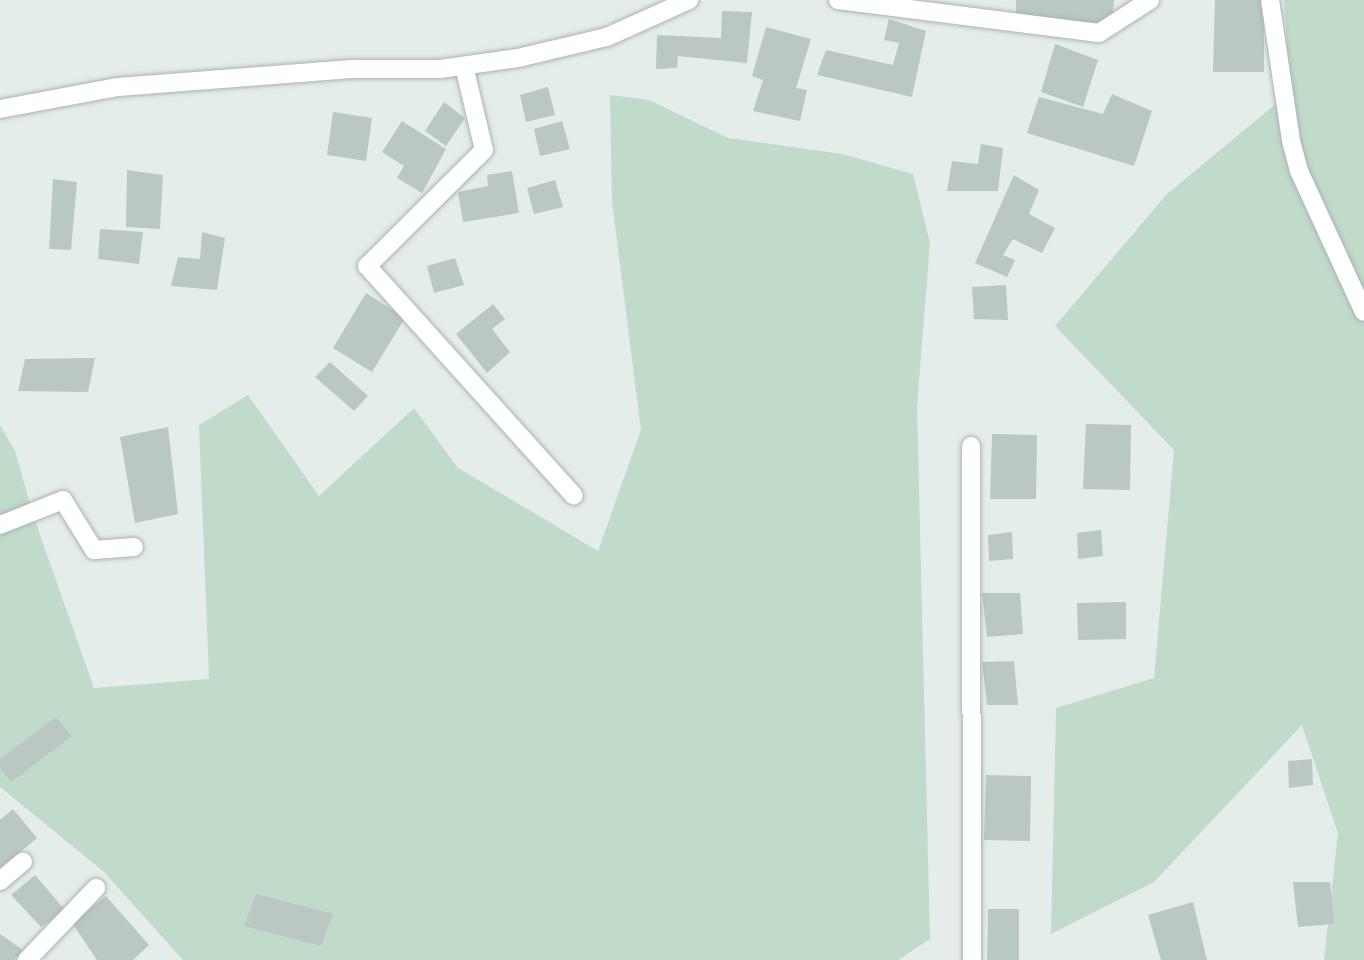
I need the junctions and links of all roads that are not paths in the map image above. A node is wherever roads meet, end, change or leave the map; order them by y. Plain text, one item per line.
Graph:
1 (689, 0) edge
2 (838, 0) edge
3 (1149, 0) edge
4 (1270, 0) edge
5 (656, 7) edge
6 (464, 66) junction
7 (0, 109) edge
8 (1364, 312) edge
9 (971, 446) dead end
10 (574, 496) dead end
11 (0, 525) edge
12 (134, 547) dead end
13 (23, 862) dead end
14 (0, 881) edge
15 (96, 888) dead end
16 (27, 960) edge
17 (972, 960) edge

1 - 5 street
2 - 3 street
4 - 8 street
5 - 6 street
6 - 7 street
6 - 10 street
9 - 17 street
11 - 12 street
13 - 14 street
15 - 16 street

